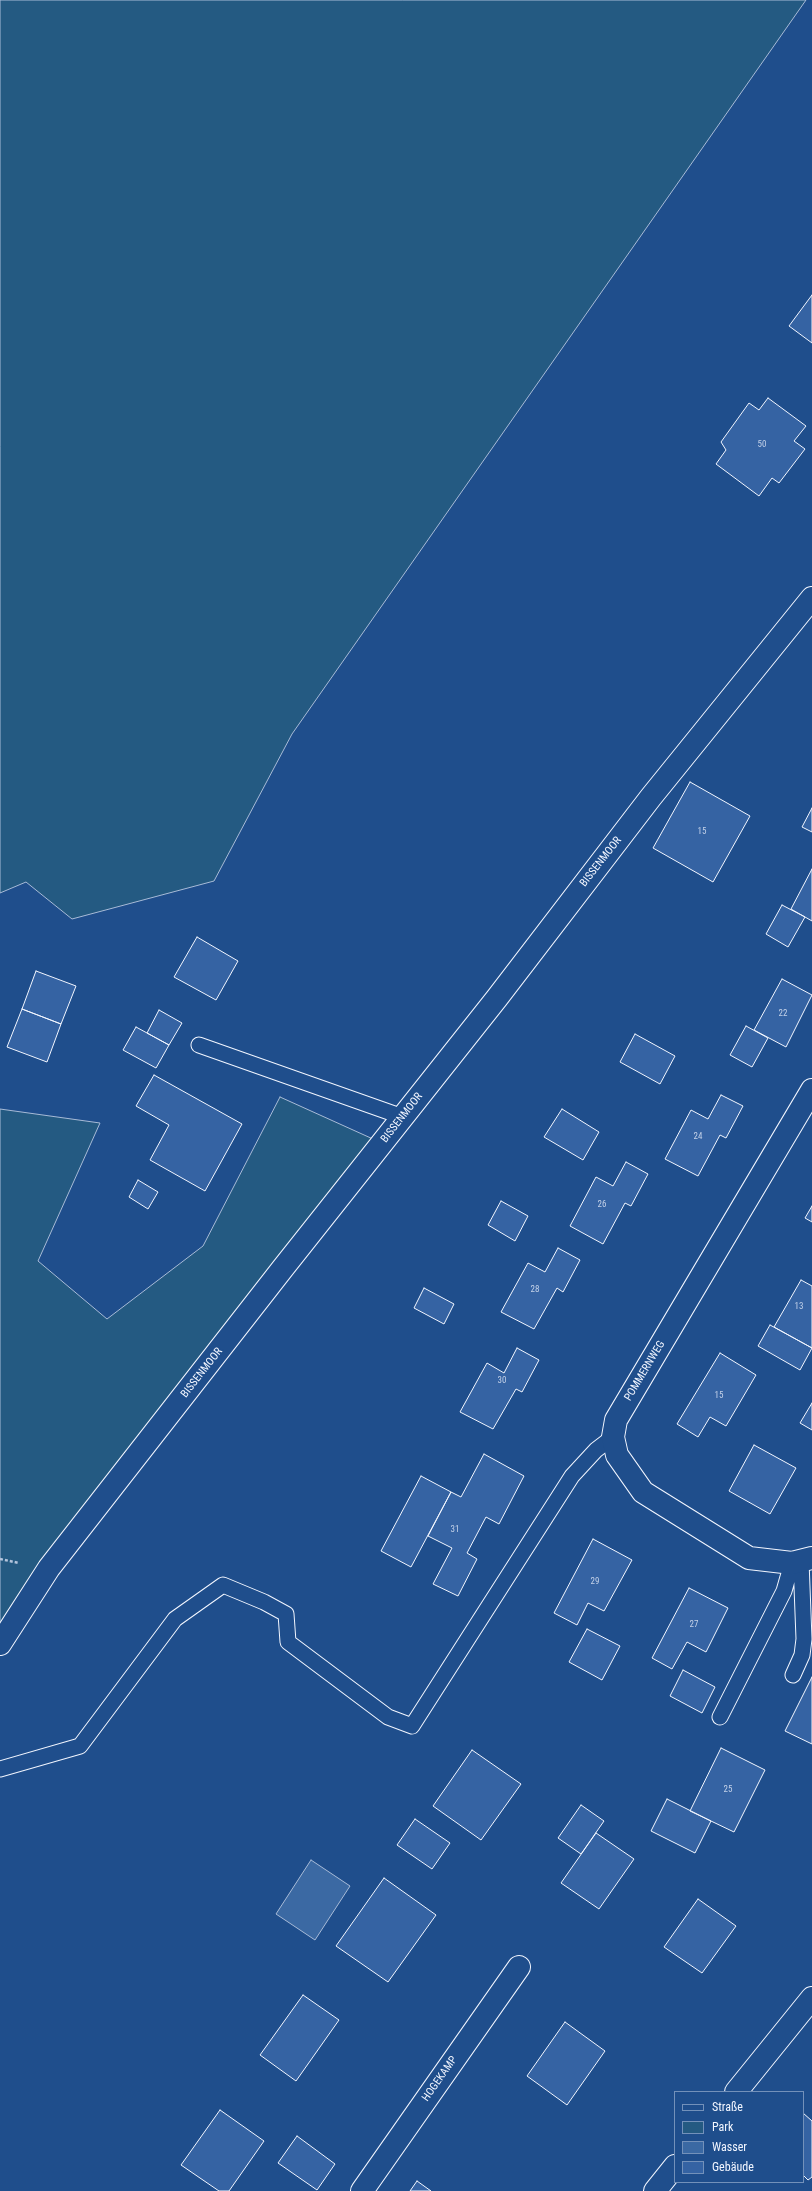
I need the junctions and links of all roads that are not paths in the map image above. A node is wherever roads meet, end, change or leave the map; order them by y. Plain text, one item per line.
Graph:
1 (812, 598) edge
2 (199, 1044) dead end
3 (812, 1090) edge
4 (403, 1117) junction
5 (613, 1437) junction
6 (802, 1561) edge
7 (0, 1644) edge
8 (794, 1675) dead end
9 (720, 1717) dead end
10 (0, 1769) edge
11 (518, 1967) dead end
12 (812, 1998) edge
13 (737, 2091) edge
14 (674, 2167) edge
15 (362, 2191) edge
16 (655, 2191) edge

1 - 4 street, BISSENMOOR
2 - 4 lane
3 - 5 street, POMMERNWEG
4 - 7 street, BISSENMOOR
5 - 6 street, POMMERNWEG
5 - 10 lane
6 - 8 lane
6 - 9 lane
11 - 15 street, HOGEKAMP
12 - 13 street
14 - 16 street

